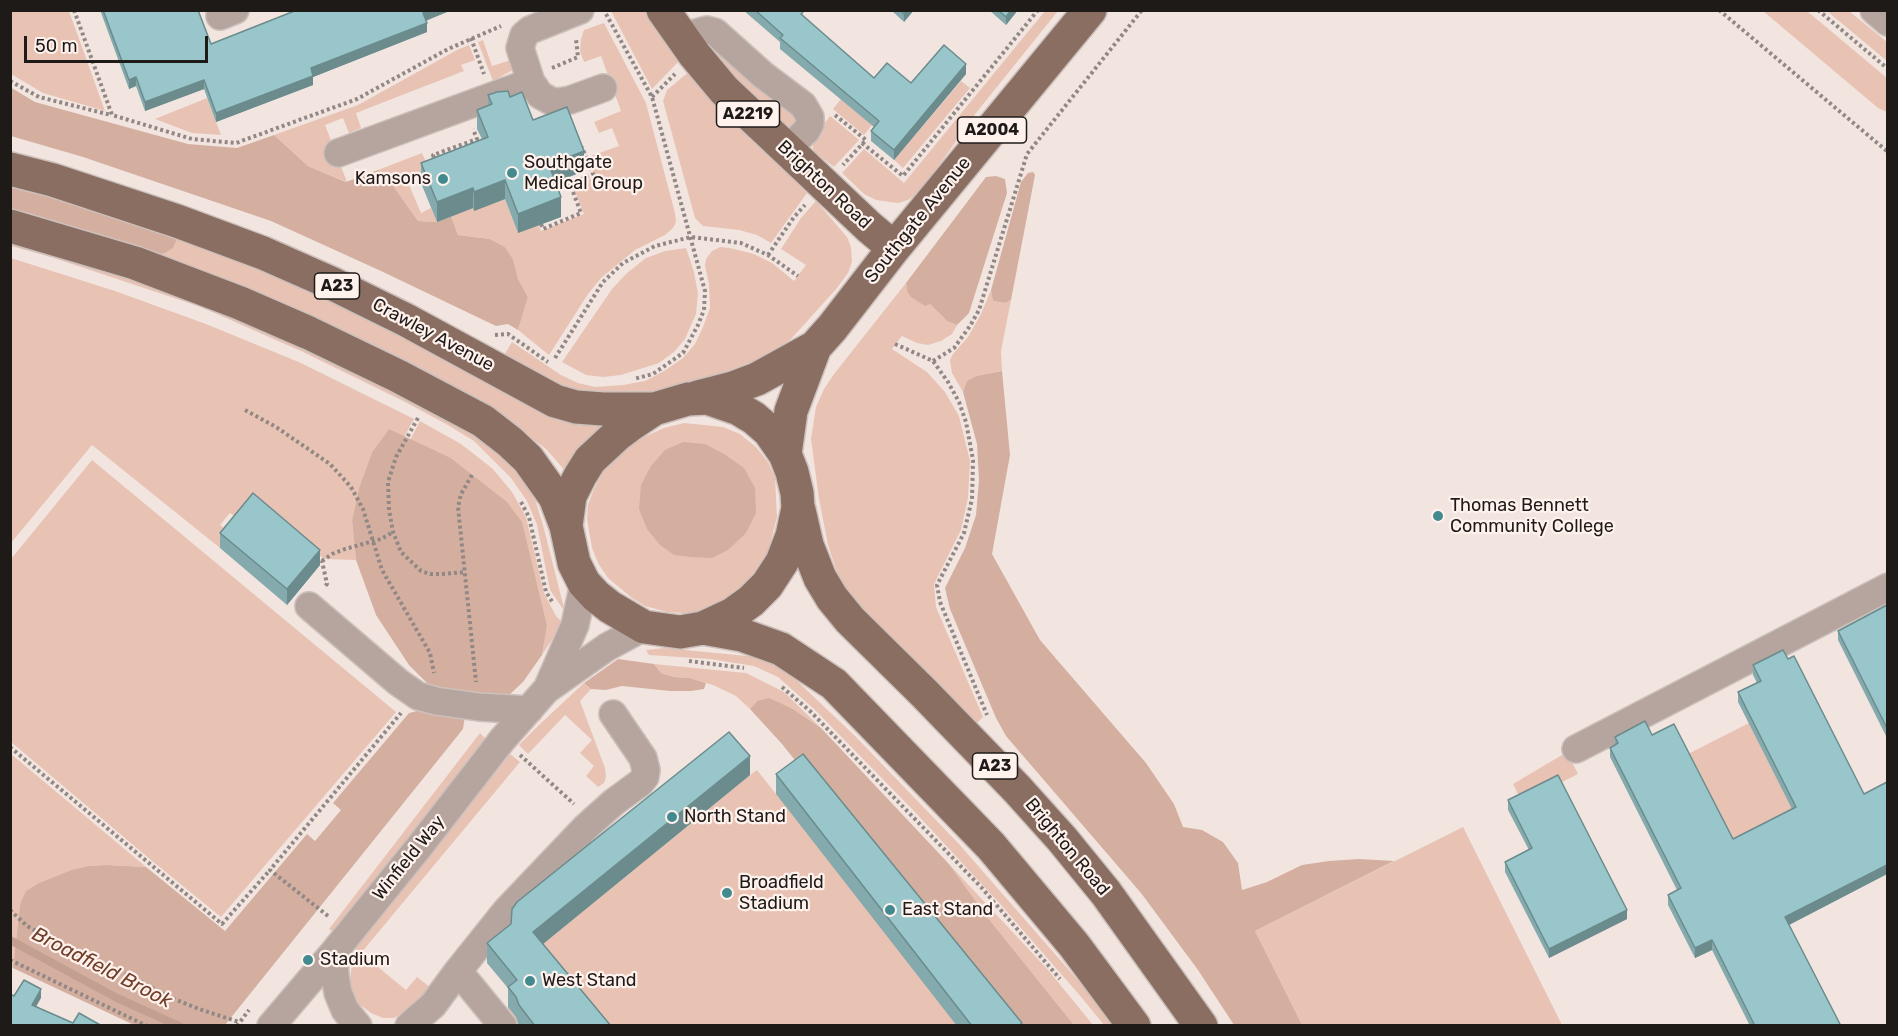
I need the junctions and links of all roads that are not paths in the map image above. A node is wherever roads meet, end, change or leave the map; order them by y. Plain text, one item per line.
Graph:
1 (1090, 10) edge
2 (1874, 10) edge
3 (585, 21) edge
4 (1887, 22) edge
5 (672, 24) edge
6 (535, 88) junction
7 (603, 88) dead end
8 (787, 149) junction
9 (338, 153) dead end
10 (10, 169) edge
11 (10, 226) edge
12 (894, 248) junction
13 (815, 347) junction
14 (688, 399) junction
15 (654, 409) junction
16 (785, 454) junction
17 (798, 508) junction
18 (566, 526) junction
19 (584, 583) junction
20 (1887, 587) edge
21 (309, 606) road end
22 (644, 627) junction
23 (703, 628) junction
24 (546, 690) junction
25 (529, 710) junction
26 (613, 714) dead end
27 (1576, 749) dead end
28 (334, 952) junction
29 (458, 971) junction
30 (271, 1026) edge
31 (358, 1026) edge
32 (409, 1026) edge
33 (503, 1026) edge
34 (1134, 1026) edge
35 (1201, 1026) edge

1 - 12 main road, Southgate Avenue / A2004
2 - 4 street
3 - 6 street
5 - 8 main road, Brighton Road / A2219
5 - 8 street
6 - 7 street
6 - 9 street
8 - 12 main road, Brighton Road / A2219
10 - 15 main road, Crawley Avenue / A23
11 - 18 main road
12 - 13 main road, Southgate Avenue / A2004
13 - 14 main road, Southgate Avenue / A2004
13 - 16 main road, Southgate Avenue / A2004
14 - 15 main road, Southgate Avenue
14 - 16 main road
15 - 18 main road
16 - 17 main road, Brighton Road
17 - 23 main road
17 - 35 main road, Brighton Road / A23
18 - 19 main road
19 - 22 main road
19 - 24 street, Winfield Way
20 - 27 street
21 - 25 street
22 - 23 main road
22 - 24 street, Winfield Way
23 - 34 main road
24 - 25 street, Winfield Way
25 - 28 street, Winfield Way
26 - 29 street
28 - 30 street, Winfield Way
28 - 31 street
29 - 32 street
29 - 33 street

